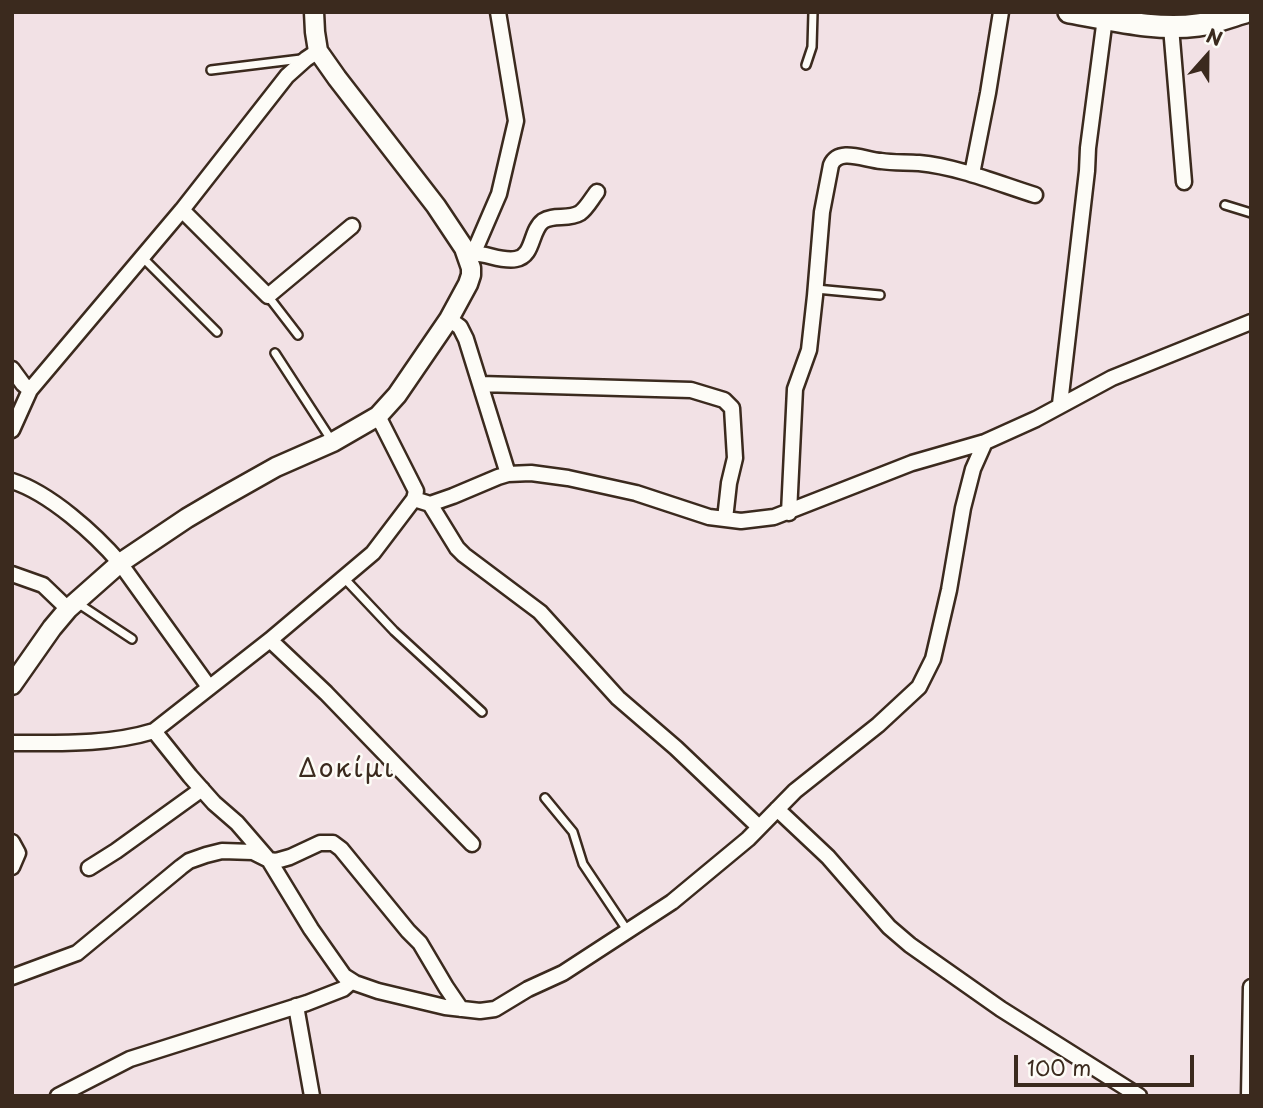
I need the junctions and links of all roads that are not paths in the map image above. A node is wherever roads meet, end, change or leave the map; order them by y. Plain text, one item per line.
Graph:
1 (314, 12) edge
2 (498, 12) edge
3 (813, 12) edge
4 (1001, 12) edge
5 (1069, 12) edge
6 (1245, 12) edge
7 (1105, 18) junction
8 (1171, 27) junction
9 (312, 55) junction
10 (806, 65) dead end
11 (211, 70) dead end
12 (972, 174) junction
13 (1184, 182) dead end
14 (597, 192) dead end
15 (1035, 195) dead end
16 (1225, 205) dead end
17 (182, 209) junction
18 (1251, 213) edge
19 (352, 226) dead end
20 (471, 253) junction
21 (142, 257) junction
22 (816, 289) junction
23 (880, 295) dead end
24 (268, 296) junction
25 (449, 319) junction
26 (1251, 321) edge
27 (217, 332) dead end
28 (298, 335) dead end
29 (275, 353) dead end
30 (12, 369) edge
31 (480, 384) junction
32 (30, 390) junction
33 (1060, 404) junction
34 (378, 416) junction
35 (12, 430) edge
36 (333, 442) junction
37 (985, 442) junction
38 (508, 474) junction
39 (12, 481) edge
40 (414, 499) junction
41 (430, 504) junction
42 (789, 513) junction
43 (725, 519) junction
44 (120, 564) junction
45 (12, 573) edge
46 (344, 578) junction
47 (72, 605) junction
48 (132, 639) dead end
49 (270, 639) junction
50 (12, 685) edge
51 (209, 687) junction
52 (482, 712) dead end
53 (154, 731) junction
54 (12, 743) edge
55 (202, 789) junction
56 (545, 798) dead end
57 (777, 809) junction
58 (760, 827) junction
59 (12, 842) edge
60 (472, 844) dead end
61 (269, 860) junction
62 (12, 867) edge
63 (89, 868) dead end
64 (628, 931) junction
65 (12, 977) edge
66 (351, 982) junction
67 (1251, 987) edge
68 (296, 1006) junction
69 (461, 1009) junction
70 (58, 1096) edge
71 (312, 1096) edge
72 (1139, 1096) edge
73 (1249, 1096) edge

1 - 9 street
2 - 20 street
3 - 10 lane
4 - 12 street
5 - 7 main road
6 - 8 main road
7 - 8 main road
7 - 33 street
8 - 13 street
9 - 11 lane
9 - 17 street
9 - 20 street
12 - 15 street
12 - 22 street
14 - 20 street
16 - 18 lane
17 - 21 street
17 - 24 street
19 - 24 street
20 - 25 street
21 - 27 lane
21 - 32 street
22 - 23 lane
22 - 42 street
24 - 28 lane
25 - 31 street
25 - 34 street
26 - 33 street
29 - 36 lane
30 - 32 street
31 - 38 street
31 - 43 street
32 - 35 street
33 - 37 street
34 - 36 street
34 - 40 street
36 - 44 street
37 - 42 street
37 - 57 street
38 - 41 street
38 - 43 street
39 - 44 street
40 - 41 street
40 - 46 street
41 - 58 street
42 - 43 street
44 - 47 street
44 - 51 street
45 - 47 street
46 - 49 street
46 - 52 lane
47 - 48 lane
47 - 50 street
49 - 51 street
49 - 60 street
51 - 53 street
53 - 54 street
53 - 55 street
55 - 61 street
55 - 63 street
56 - 64 lane
57 - 58 street
57 - 72 street
58 - 64 street
59 - 62 street
61 - 65 street
61 - 66 street
61 - 69 street
64 - 69 street
66 - 68 street
66 - 69 street
67 - 73 street
68 - 70 street
68 - 71 street

